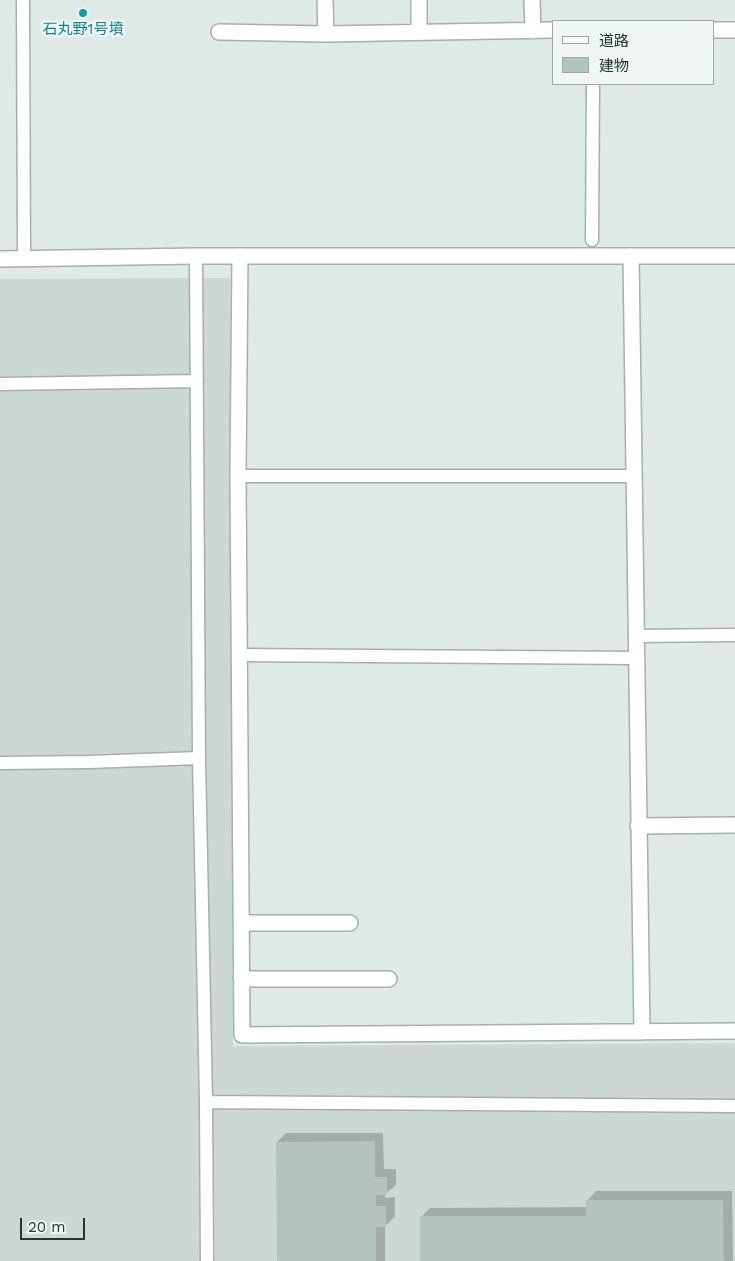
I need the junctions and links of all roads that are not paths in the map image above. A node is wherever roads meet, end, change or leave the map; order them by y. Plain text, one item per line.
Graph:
1 (23, 0) edge
2 (325, 0) edge
3 (418, 0) edge
4 (532, 0) edge
5 (552, 30) edge
6 (715, 30) edge
7 (735, 30) edge
8 (533, 31) junction
9 (219, 32) dead end
10 (419, 32) junction
11 (326, 34) junction
12 (593, 85) edge
13 (592, 240) dead end
14 (196, 256) junction
15 (240, 256) junction
16 (631, 256) junction
17 (735, 256) edge
18 (0, 259) edge
19 (24, 259) junction
20 (197, 381) junction
21 (0, 384) edge
22 (238, 476) junction
23 (634, 476) junction
24 (735, 635) edge
25 (636, 636) junction
26 (239, 655) junction
27 (636, 658) junction
28 (199, 758) junction
29 (0, 763) edge
30 (638, 826) junction
31 (735, 826) edge
32 (241, 922) junction
33 (350, 923) dead end
34 (389, 979) dead end
35 (241, 980) junction
36 (735, 1031) edge
37 (642, 1032) junction
38 (206, 1102) junction
39 (735, 1106) edge
40 (207, 1261) edge

1 - 19 lane
2 - 11 street
3 - 10 street
4 - 8 street
5 - 8 street
6 - 7 street
8 - 10 street
9 - 11 street
10 - 11 street
12 - 13 lane
14 - 15 street
14 - 19 street
14 - 20 lane
15 - 16 street
15 - 22 street
16 - 17 street
16 - 23 street
18 - 19 street
20 - 21 lane
20 - 28 lane
22 - 23 lane
22 - 26 street
23 - 25 street
24 - 25 lane
25 - 27 street
26 - 27 lane
26 - 32 street
27 - 30 street
28 - 29 lane
28 - 38 lane
30 - 31 street
30 - 37 street
32 - 33 street
32 - 35 street
34 - 35 street
35 - 37 street
36 - 37 street
38 - 39 lane
38 - 40 lane

